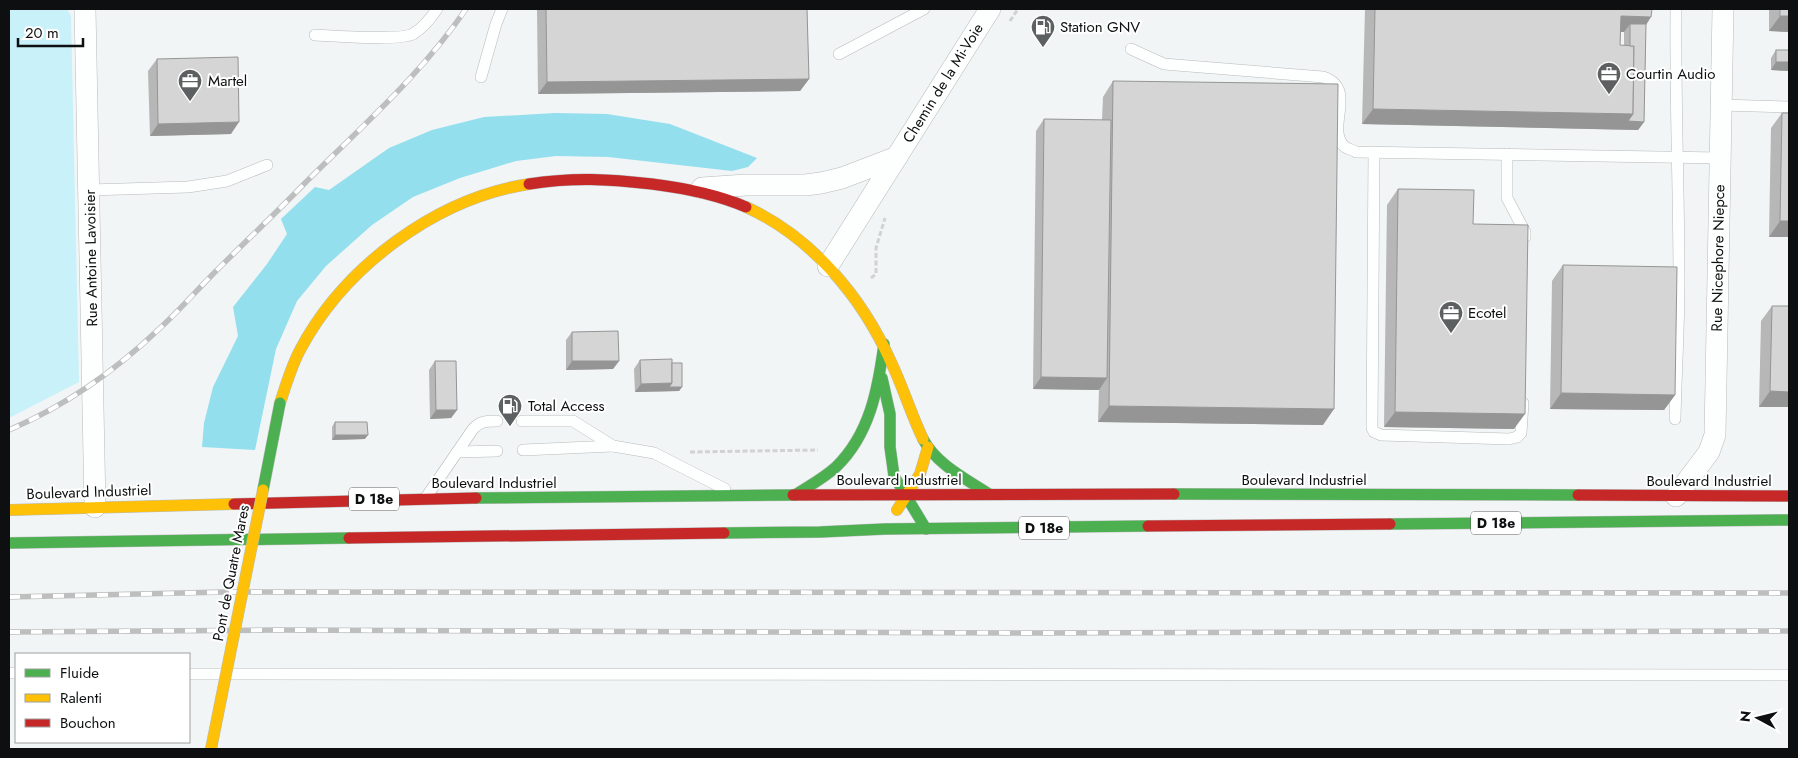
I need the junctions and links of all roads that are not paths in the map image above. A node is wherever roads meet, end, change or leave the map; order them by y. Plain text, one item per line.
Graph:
1 (85, 9) edge
2 (437, 9) edge
3 (502, 9) edge
4 (924, 9) edge
5 (990, 9) edge
6 (1676, 9) edge
7 (1723, 9) edge
8 (315, 36) dead end
9 (1131, 49) dead end
10 (839, 54) dead end
11 (481, 76) dead end
12 (1721, 105) junction
13 (1789, 107) edge
14 (1374, 152) junction
15 (1507, 154) junction
16 (897, 157) junction
17 (1678, 157) junction
18 (1721, 158) junction
19 (267, 166) dead end
20 (691, 189) junction
21 (89, 190) junction
22 (1524, 252) edge
23 (828, 266) junction
24 (884, 344) junction
25 (880, 372) junction
26 (1523, 392) edge
27 (1675, 419) dead end
28 (497, 421) dead end
29 (522, 421) dead end
30 (613, 446) junction
31 (928, 447) junction
32 (523, 450) dead end
33 (497, 451) dead end
34 (457, 452) junction
35 (988, 494) junction
36 (795, 495) junction
37 (740, 496) junction
38 (906, 496) junction
39 (1676, 496) junction
40 (1789, 496) edge
41 (426, 498) junction
42 (95, 507) junction
43 (9, 510) edge
44 (1789, 520) edge
45 (885, 529) junction
46 (926, 529) junction
47 (9, 543) edge
48 (190, 674) edge
49 (1789, 675) edge
50 (211, 749) edge

1 - 21 street, Rue Antoine Lavoisier
2 - 8 lane
3 - 11 lane
4 - 10 lane
5 - 16 street, Chemin de la Mi-Voie
6 - 17 lane
7 - 12 street, Rue Nicephore Niepce
9 - 14 lane
12 - 13 lane
12 - 18 street, Rue Nicephore Niepce
14 - 15 lane
14 - 26 lane
15 - 17 lane
15 - 22 lane
16 - 20 street, Chemin de la Mi-Voie
16 - 23 street, Chemin de la Mi-Voie
17 - 18 lane
17 - 27 lane
18 - 39 street, Rue Nicephore Niepce
19 - 21 lane
20 - 23 main road, Pont de Quatre Mares
20 - 50 main road, Pont de Quatre Mares, bridge
21 - 42 street, Rue Antoine Lavoisier
23 - 24 main road, Pont de Quatre Mares
24 - 25 main road
24 - 31 main road, Pont de Quatre Mares
25 - 36 main road
25 - 38 main road
28 - 34 lane
29 - 30 lane
30 - 32 lane
30 - 37 lane
31 - 35 main road
31 - 38 main road
33 - 34 lane
34 - 41 lane
35 - 38 main road, Boulevard Industriel / D 18e
35 - 39 main road, Boulevard Industriel / D 18e
36 - 37 main road, Boulevard Industriel / D 18e
36 - 38 main road, Boulevard Industriel / D 18e
37 - 41 main road, Boulevard Industriel / D 18e
38 - 45 main road
38 - 46 main road
39 - 40 main road, Boulevard Industriel / D 18e
41 - 42 main road, Boulevard Industriel / D 18e
42 - 43 main road, Boulevard Industriel / D 18e
44 - 46 main road, D 18e
45 - 46 main road, D 18e
45 - 47 main road, D 18e
48 - 49 lane

